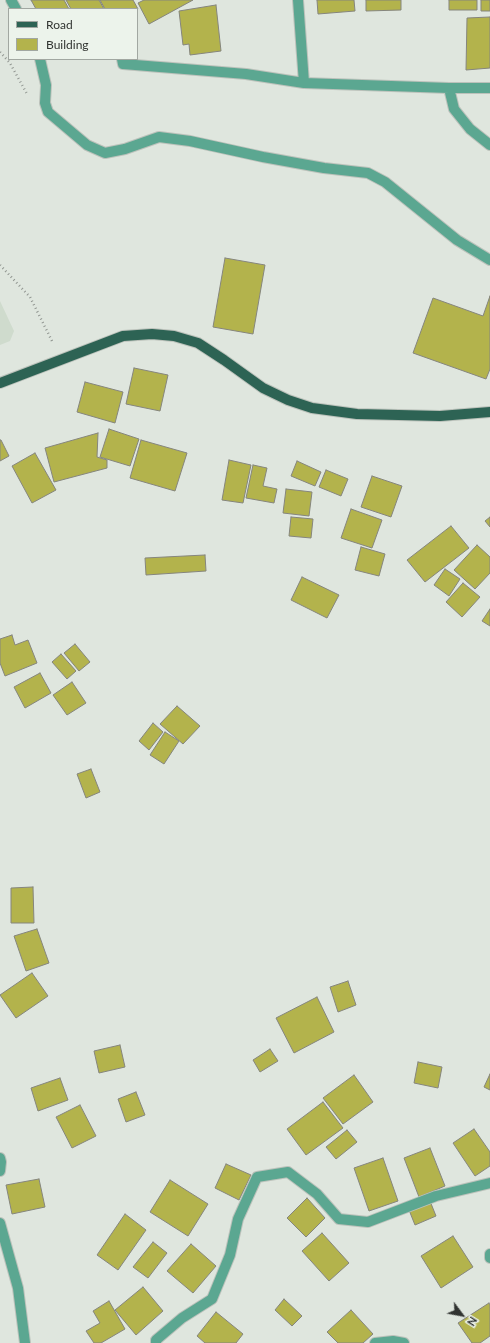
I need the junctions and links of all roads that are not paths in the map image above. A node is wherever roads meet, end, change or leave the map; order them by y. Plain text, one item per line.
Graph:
1 (298, 0) edge
2 (40, 60) edge
3 (122, 60) edge
4 (304, 83) junction
5 (449, 88) junction
6 (490, 88) edge
7 (490, 145) edge
8 (490, 260) edge
9 (0, 383) edge
10 (490, 412) edge
11 (0, 1158) edge
12 (0, 1171) edge
13 (490, 1183) edge
14 (0, 1223) edge
15 (490, 1254) edge
16 (490, 1258) edge
17 (25, 1343) edge
18 (156, 1343) edge
19 (376, 1343) edge
20 (404, 1343) edge

1 - 4 street
2 - 8 street
3 - 4 street
4 - 5 street
5 - 6 street
5 - 7 street
9 - 10 main road
11 - 12 street
13 - 18 street
14 - 17 street
15 - 16 street
19 - 20 street

